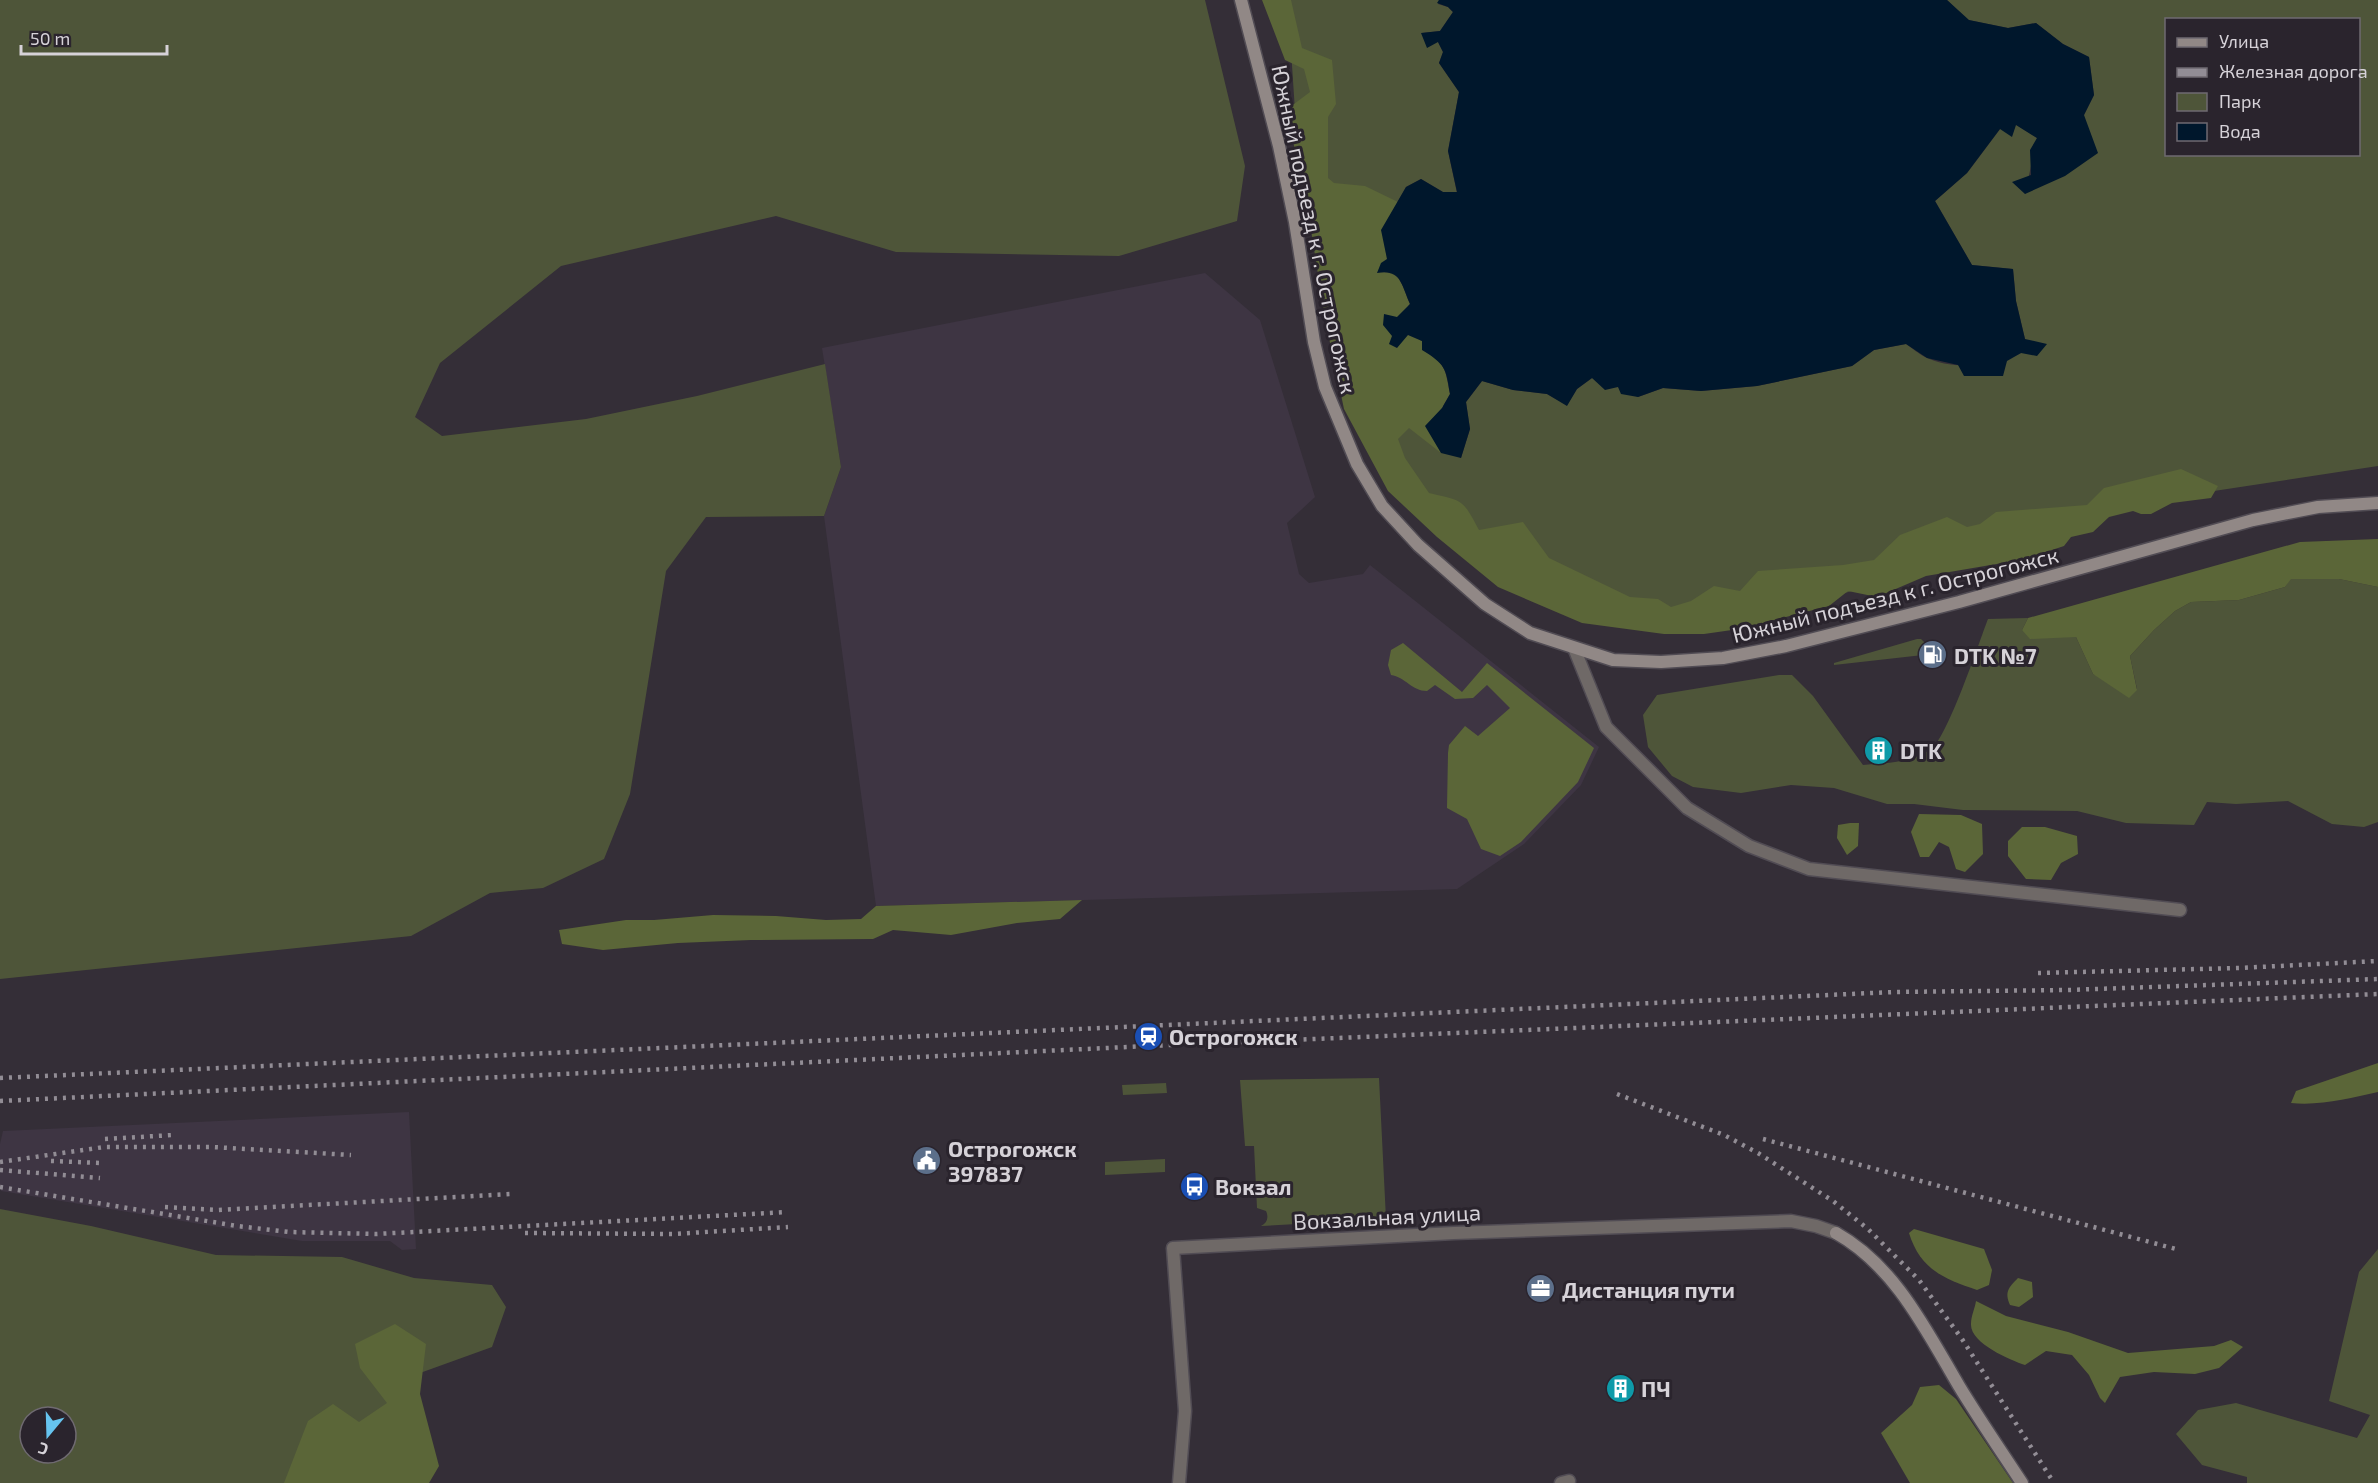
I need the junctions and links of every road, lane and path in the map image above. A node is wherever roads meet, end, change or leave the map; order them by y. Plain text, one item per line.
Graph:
1 (1241, 0) edge
2 (2378, 503) edge
3 (1574, 648) junction
4 (2180, 910) dead end
5 (1836, 1233) joint
6 (1179, 1483) edge
7 (2022, 1483) edge

1 - 3 main road, Южный подъезд к г. Острогожск
2 - 3 main road, Южный подъезд к г. Острогожск
3 - 4 street
5 - 6 street, Вокзальная улица
5 - 7 main road

